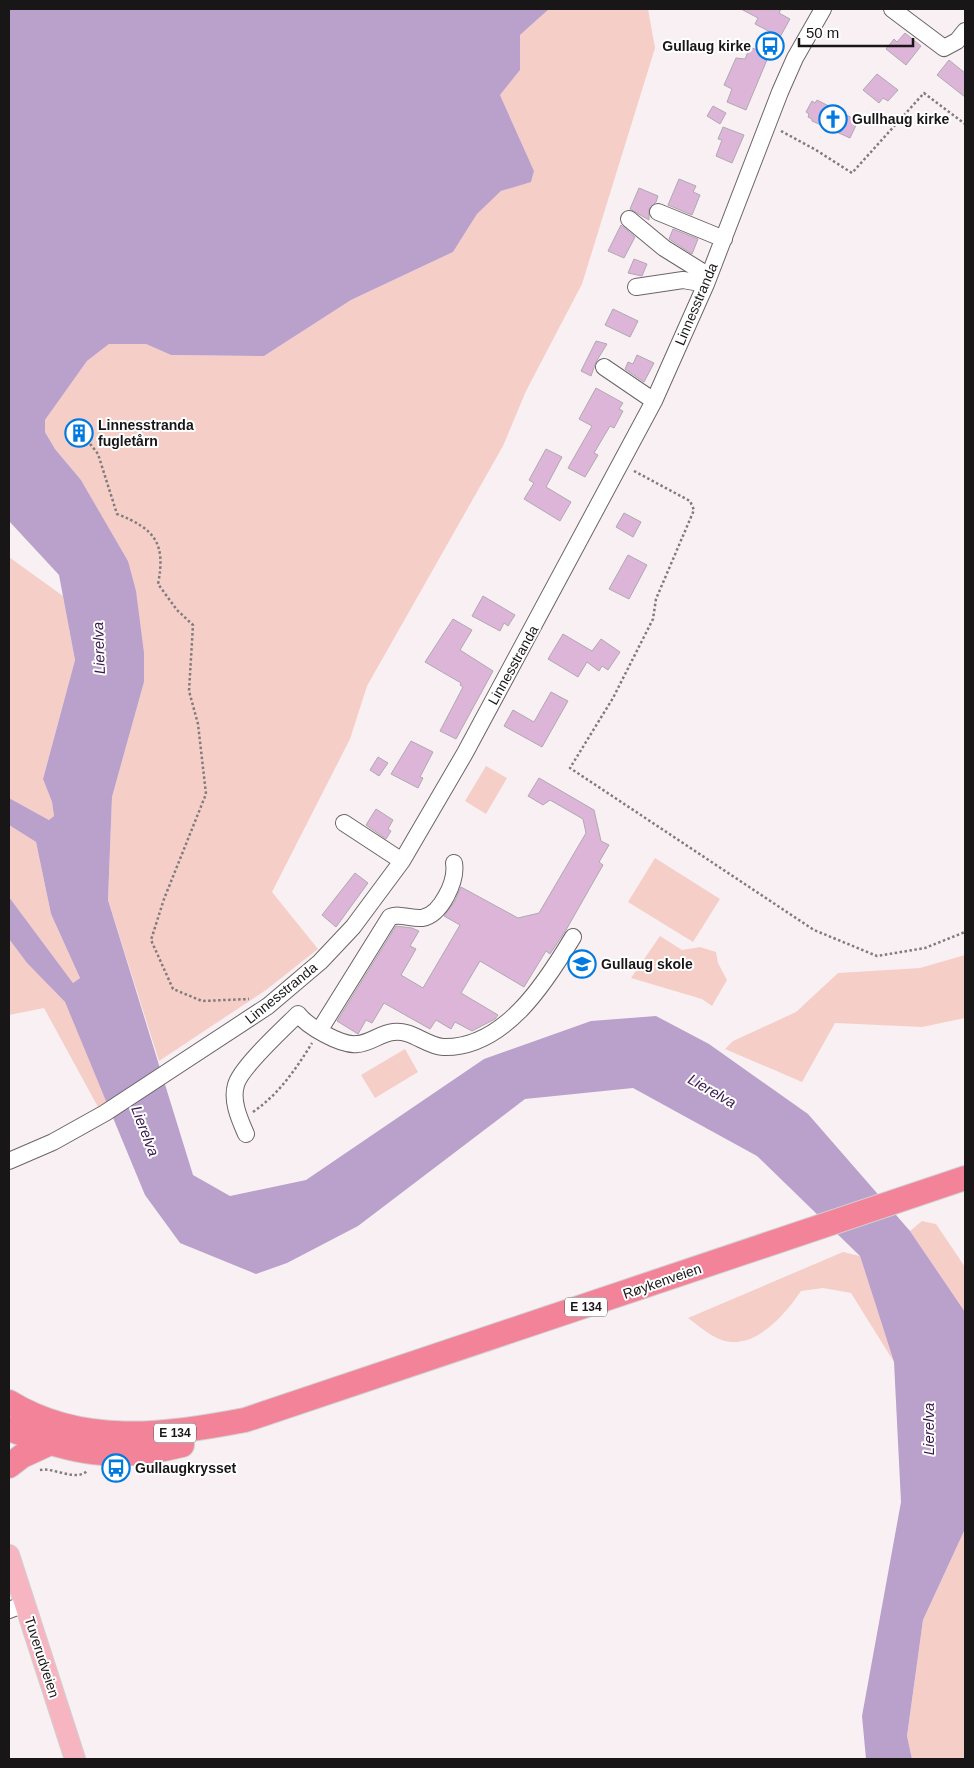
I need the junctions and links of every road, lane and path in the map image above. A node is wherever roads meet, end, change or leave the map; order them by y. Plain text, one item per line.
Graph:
1 (823, 9) edge
2 (892, 9) edge
3 (962, 40) edge
4 (965, 124) edge
5 (766, 125) junction
6 (658, 212) dead end
7 (629, 219) dead end
8 (724, 239) junction
9 (707, 280) junction
10 (636, 287) dead end
11 (604, 367) dead end
12 (654, 401) junction
13 (84, 436) dead end
14 (621, 464) junction
15 (344, 823) dead end
16 (402, 861) junction
17 (454, 863) dead end
18 (965, 932) edge
19 (574, 937) dead end
20 (253, 999) dead end
21 (319, 1031) junction
22 (243, 1128) joint
23 (9, 1162) edge
24 (965, 1178) edge
25 (9, 1406) edge
26 (245, 1420) junction
27 (9, 1429) edge
28 (48, 1444) junction
29 (91, 1453) junction
30 (9, 1466) edge
31 (36, 1471) dead end
32 (9, 1555) edge
33 (17, 1607) edge
34 (75, 1759) edge

1 - 5 street, Linnesstranda
2 - 3 street
4 - 5 path
5 - 8 street, Linnesstranda
6 - 8 street
7 - 9 street
8 - 9 street, Linnesstranda
9 - 10 street
9 - 12 street, Linnesstranda
11 - 12 street
12 - 14 street, Linnesstranda
13 - 20 path
14 - 16 street, Linnesstranda
14 - 18 path
15 - 16 street
16 - 23 street, Linnesstranda
17 - 21 street
19 - 21 street
21 - 22 path
21 - 22 street
24 - 26 highway, Røykenveien / E 134
25 - 26 highway, Røykenveien / E 134
26 - 29 highway, Røykenveien / E 134
27 - 28 highway, Røykenveien / E 134
28 - 29 highway, Røykenveien / E 134
28 - 30 highway
29 - 31 path
32 - 33 main road, Tuverudveien
33 - 34 main road, Tuverudveien

